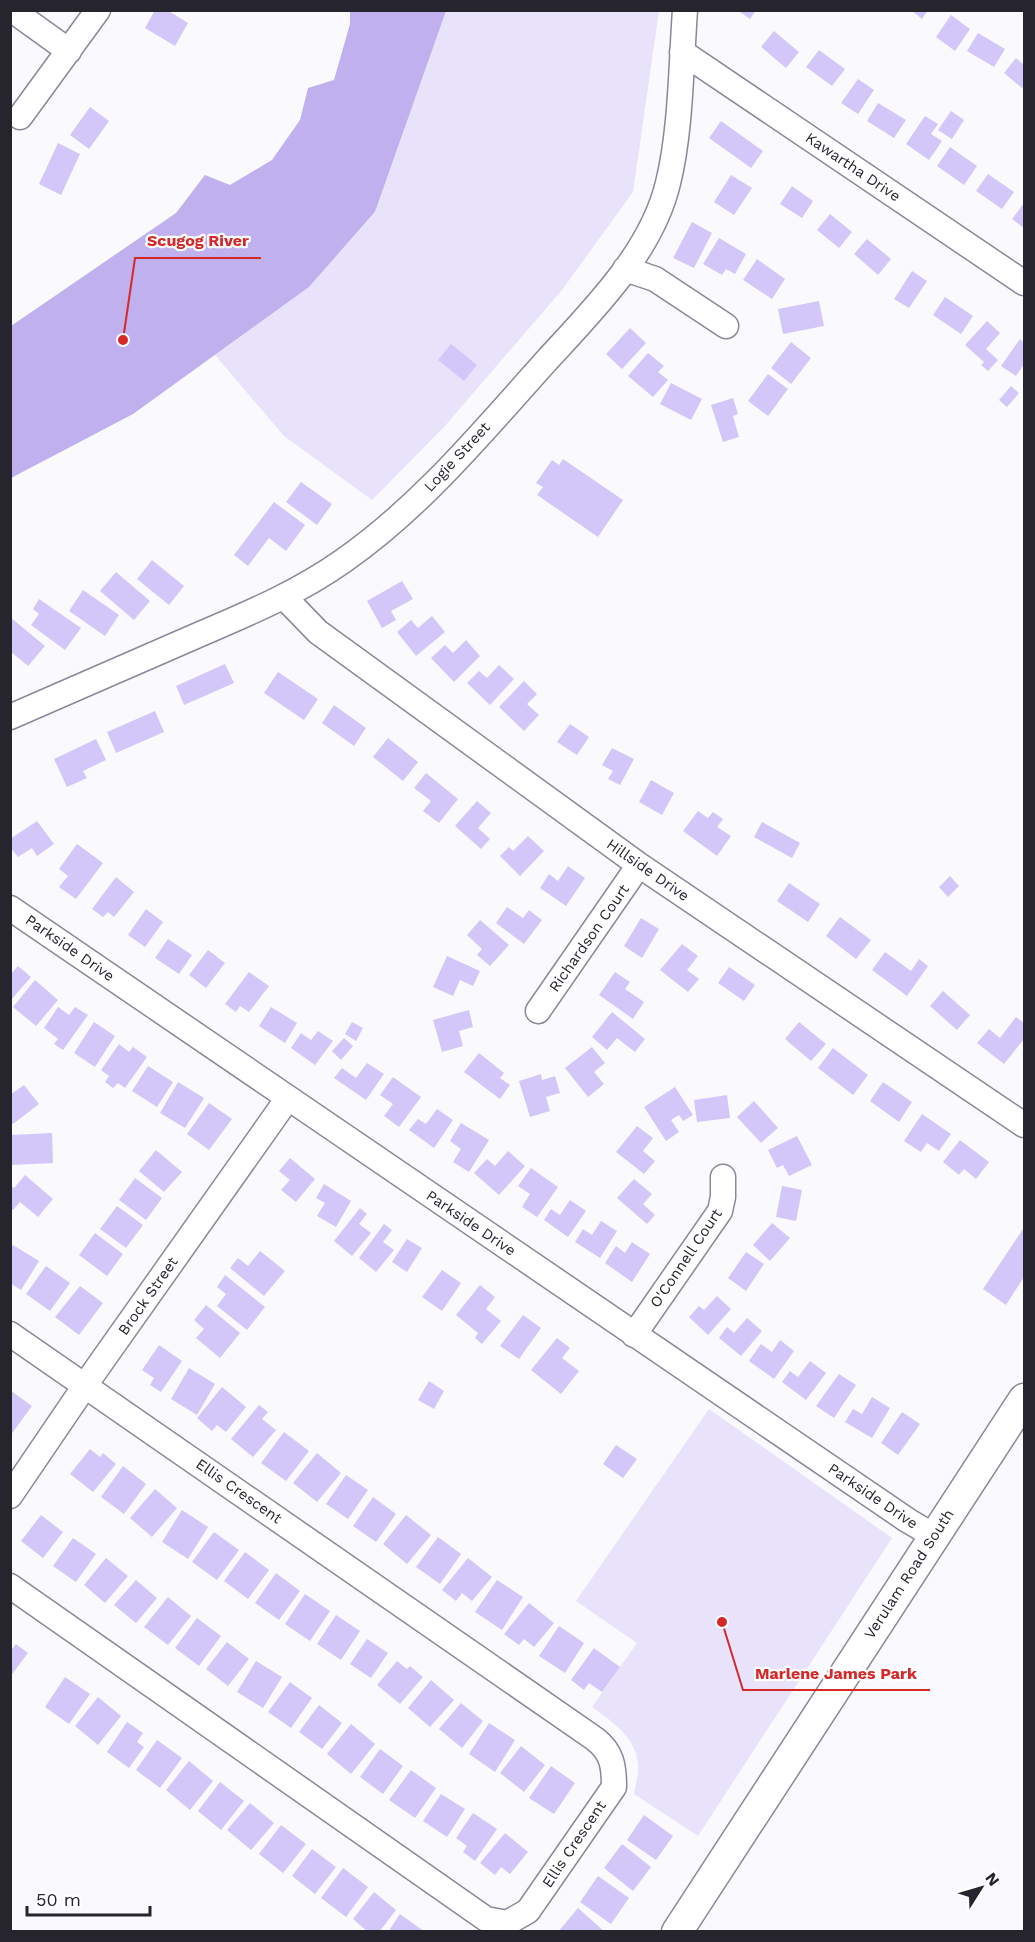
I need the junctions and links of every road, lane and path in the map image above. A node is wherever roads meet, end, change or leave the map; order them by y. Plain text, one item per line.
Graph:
1 (12, 10) edge
2 (98, 10) edge
3 (685, 10) edge
4 (69, 51) junction
5 (682, 52) junction
6 (20, 117) dead end
7 (626, 269) junction
8 (1024, 283) edge
9 (726, 326) dead end
10 (285, 598) junction
11 (10, 717) edge
12 (639, 864) junction
13 (10, 908) edge
14 (538, 1011) dead end
15 (288, 1098) junction
16 (1024, 1125) edge
17 (723, 1177) dead end
18 (10, 1334) edge
19 (634, 1335) junction
20 (86, 1386) junction
21 (1024, 1399) edge
22 (10, 1496) edge
23 (934, 1536) junction
24 (10, 1586) edge
25 (677, 1932) edge

1 - 4 street
2 - 4 street
3 - 5 street, Logie Street
4 - 6 street
5 - 7 street, Logie Street
5 - 8 street, Kawartha Drive
7 - 9 street
7 - 10 street, Logie Street
10 - 11 street, Logie Street
10 - 12 street, Hillside Drive
12 - 14 street, Richardson Court
12 - 16 street, Hillside Drive
13 - 15 street, Parkside Drive
15 - 19 street, Parkside Drive
15 - 20 street, Brock Street
17 - 19 street, O'Connell Court
18 - 20 street, Ellis Crescent
19 - 23 street, Parkside Drive
20 - 22 street, Brock Street
20 - 24 street, Ellis Crescent
21 - 23 main road, Verulam Road South
23 - 25 main road, Verulam Road South

